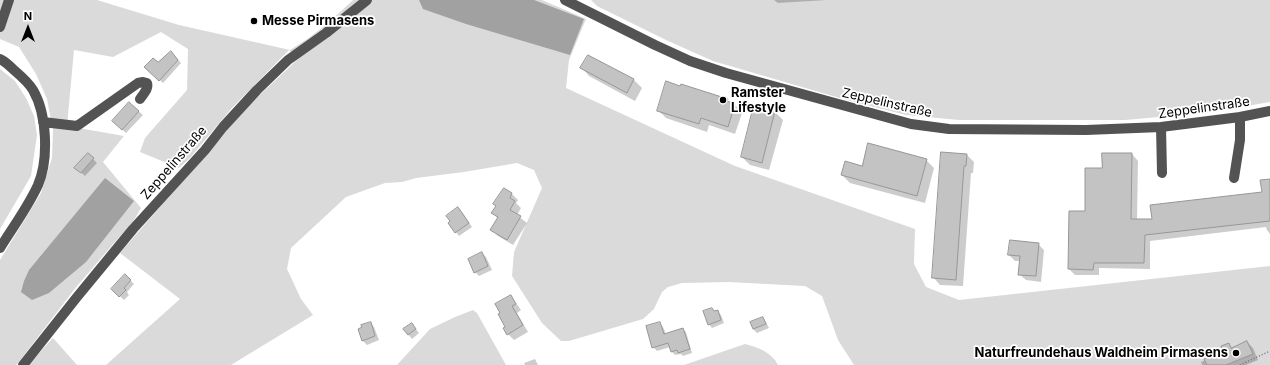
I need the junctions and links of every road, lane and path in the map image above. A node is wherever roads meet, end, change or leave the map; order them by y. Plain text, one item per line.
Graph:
1 (9, 0) edge
2 (367, 0) edge
3 (565, 0) edge
4 (0, 27) edge
5 (0, 59) edge
6 (140, 99) dead end
7 (1270, 111) edge
8 (1240, 117) junction
9 (43, 122) junction
10 (1161, 127) junction
11 (1162, 173) dead end
12 (1234, 178) dead end
13 (0, 248) edge
14 (1270, 351) edge
15 (23, 365) edge
16 (1240, 365) edge

1 - 4 street
2 - 15 street, Zeppelinstraße
3 - 10 street, Zeppelinstraße
5 - 9 street
6 - 9 street
7 - 8 street, Zeppelinstraße
8 - 10 street, Zeppelinstraße
8 - 12 street
9 - 13 street
10 - 11 street
14 - 16 path

